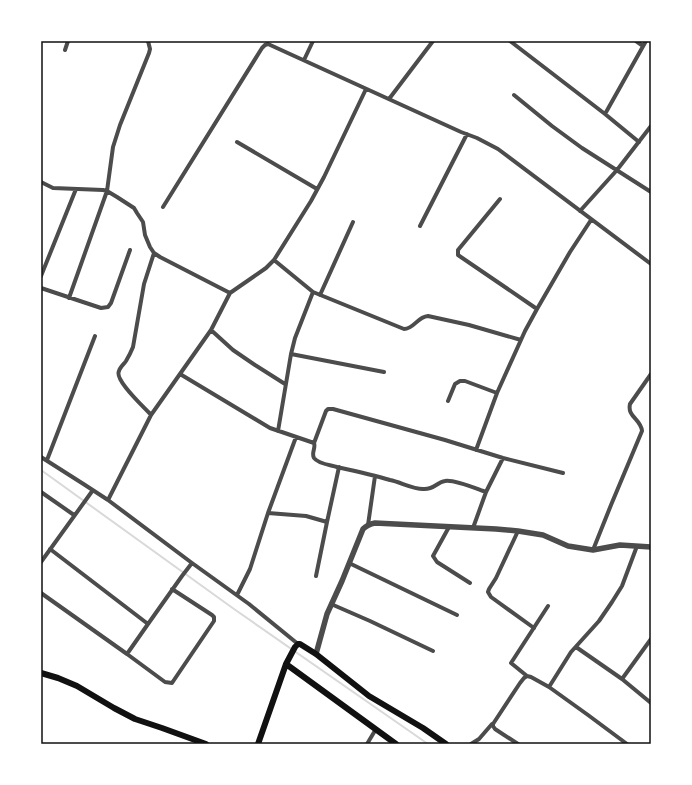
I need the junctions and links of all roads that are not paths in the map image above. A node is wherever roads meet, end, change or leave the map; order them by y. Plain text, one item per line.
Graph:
1 (68, 41) edge
2 (148, 41) edge
3 (313, 41) edge
4 (433, 41) edge
5 (510, 41) edge
6 (636, 41) edge
7 (646, 41) edge
8 (643, 46) junction
9 (65, 50) dead end
10 (304, 60) junction
11 (366, 89) junction
12 (514, 95) dead end
13 (390, 99) junction
14 (605, 114) junction
15 (651, 126) edge
16 (466, 134) junction
17 (237, 142) dead end
18 (639, 142) junction
19 (617, 170) junction
20 (41, 182) edge
21 (76, 189) junction
22 (317, 189) junction
23 (107, 191) junction
24 (651, 192) edge
25 (500, 199) dead end
26 (163, 207) dead end
27 (580, 211) junction
28 (591, 220) junction
29 (353, 222) dead end
30 (420, 226) dead end
31 (130, 250) dead end
32 (154, 253) junction
33 (274, 260) junction
34 (651, 264) edge
35 (41, 276) edge
36 (41, 288) edge
37 (313, 292) junction
38 (230, 293) junction
39 (320, 295) junction
40 (69, 298) junction
41 (537, 309) junction
42 (211, 330) junction
43 (95, 336) dead end
44 (520, 340) junction
45 (291, 354) junction
46 (384, 372) dead end
47 (180, 374) junction
48 (651, 374) edge
49 (285, 384) junction
50 (498, 393) junction
51 (448, 401) dead end
52 (151, 415) junction
53 (278, 431) junction
54 (296, 437) junction
55 (314, 443) junction
56 (476, 450) junction
57 (41, 457) edge
58 (503, 458) junction
59 (47, 460) junction
60 (339, 467) junction
61 (562, 473) dead end
62 (375, 476) junction
63 (93, 490) junction
64 (41, 492) edge
65 (486, 492) junction
66 (108, 500) junction
67 (268, 513) junction
68 (74, 515) junction
69 (327, 522) junction
70 (368, 525) junction
71 (449, 527) junction
72 (473, 528) junction
73 (518, 531) junction
74 (637, 546) junction
75 (651, 548) edge
76 (50, 549) junction
77 (593, 550) junction
78 (41, 562) edge
79 (192, 563) junction
80 (349, 563) junction
81 (316, 576) dead end
82 (470, 583) dead end
83 (172, 589) junction
84 (41, 593) edge
85 (237, 595) junction
86 (331, 604) junction
87 (548, 606) dead end
88 (457, 615) dead end
89 (148, 624) junction
90 (534, 628) junction
91 (651, 639) edge
92 (297, 645) junction
93 (576, 647) junction
94 (433, 651) dead end
95 (127, 654) junction
96 (316, 654) junction
97 (287, 661) junction
98 (41, 673) edge
99 (527, 676) junction
100 (622, 679) junction
101 (549, 687) junction
102 (651, 703) edge
103 (493, 724) junction
104 (376, 729) junction
105 (437, 741) edge
106 (206, 744) edge
107 (258, 744) edge
108 (367, 744) edge
109 (396, 744) edge
110 (446, 744) edge
111 (471, 744) edge
112 (518, 744) edge
113 (626, 744) edge

1 - 9 street
2 - 23 street
3 - 10 street
4 - 13 street
5 - 14 street
6 - 8 street
7 - 8 street
8 - 14 street
10 - 11 street
10 - 26 street
11 - 13 street
11 - 22 street
12 - 19 street
13 - 16 street
14 - 18 street
15 - 18 street
16 - 27 street
16 - 30 street
17 - 22 street
18 - 19 street
19 - 24 street
19 - 27 street
20 - 21 street
21 - 23 street
21 - 35 street
22 - 33 street
23 - 32 street
23 - 40 street
25 - 41 street
27 - 28 street
28 - 34 street
28 - 41 street
29 - 39 street
31 - 40 street
32 - 38 street
32 - 52 street
33 - 37 street
33 - 38 street
36 - 40 street
37 - 39 street
37 - 45 street
38 - 42 street
39 - 44 street
41 - 44 street
42 - 47 street
42 - 49 street
43 - 59 street
44 - 50 street
45 - 46 street
45 - 49 street
47 - 52 street
47 - 53 street
48 - 77 street
49 - 53 street
50 - 51 street
50 - 56 street
52 - 66 street
53 - 54 street
54 - 55 street
54 - 67 street
55 - 56 street
55 - 60 street
56 - 58 street
57 - 59 street
58 - 61 street
58 - 65 street
59 - 63 street
60 - 62 street
60 - 69 street
62 - 65 street
62 - 70 street
63 - 66 street
63 - 68 street
64 - 68 street
65 - 72 street
66 - 79 street
67 - 69 street
67 - 85 street
68 - 76 street
69 - 81 street
70 - 71 street
70 - 80 street
71 - 72 street
71 - 82 street
72 - 73 street
73 - 77 street
73 - 90 street
74 - 75 street
74 - 77 street
74 - 93 street
76 - 78 street
76 - 89 street
79 - 83 street
79 - 85 street
80 - 86 street
80 - 88 street
83 - 89 street
83 - 95 street
84 - 95 street
85 - 92 street
86 - 94 street
86 - 96 street
87 - 90 street
89 - 95 street
90 - 99 street
91 - 100 street
92 - 96 main road
92 - 97 main road
93 - 100 street
93 - 101 street
96 - 105 main road
97 - 104 main road
97 - 107 main road
98 - 106 main road
99 - 101 street
99 - 103 street
100 - 102 street
101 - 113 street
103 - 111 street
103 - 112 street
104 - 108 street
104 - 109 main road
105 - 110 main road

